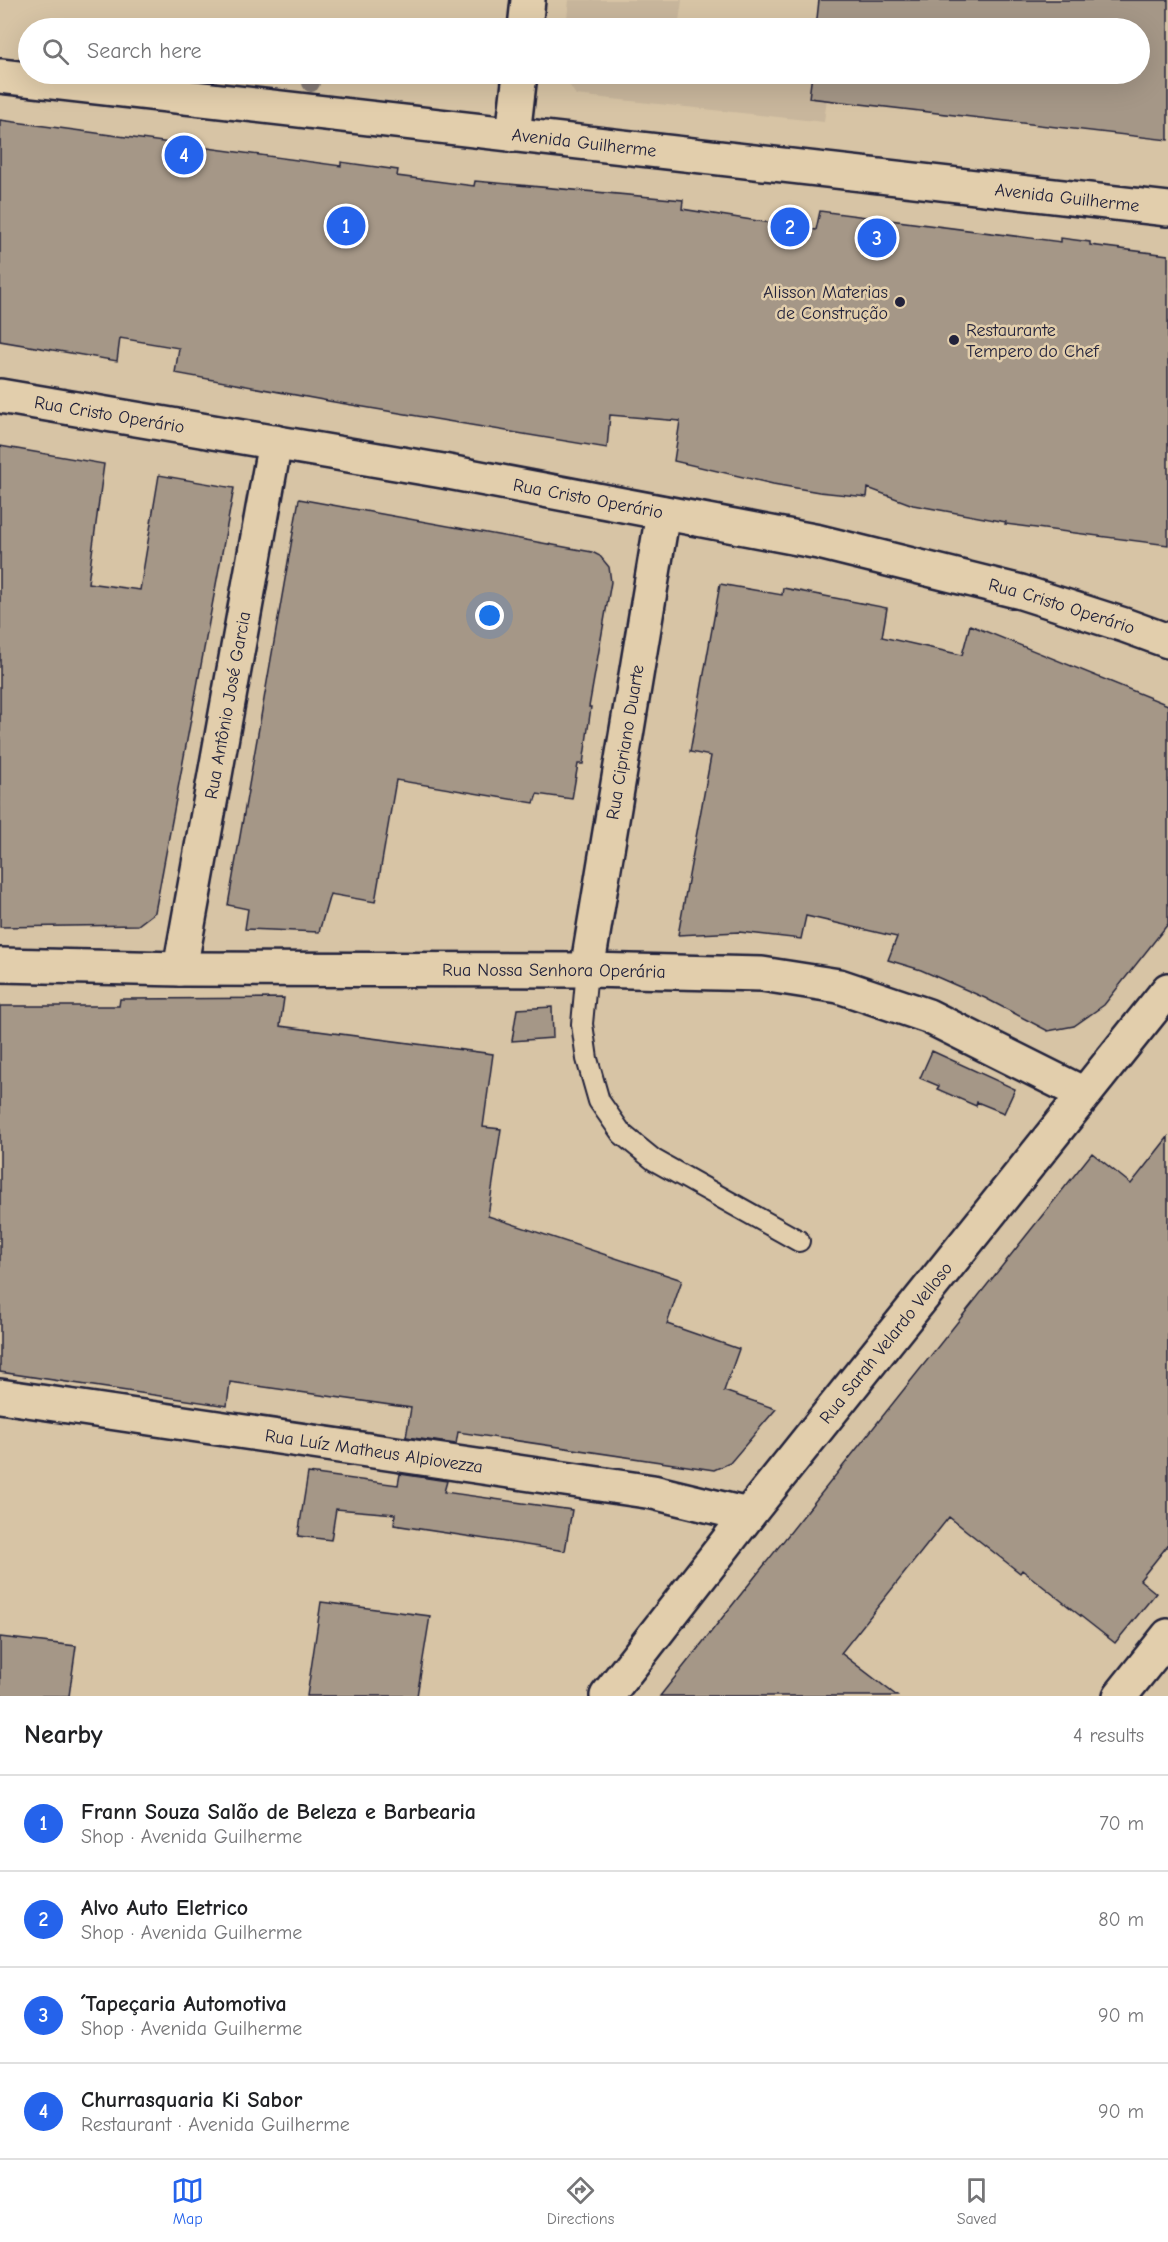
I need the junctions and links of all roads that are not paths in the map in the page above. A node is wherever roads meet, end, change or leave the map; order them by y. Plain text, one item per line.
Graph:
1 (528, 0) edge
2 (526, 18) edge
3 (0, 76) edge
4 (18, 78) edge
5 (70, 84) edge
6 (519, 84) edge
7 (513, 135) junction
8 (1168, 209) edge
9 (0, 396) edge
10 (275, 442) junction
11 (663, 513) junction
12 (1168, 641) edge
13 (0, 965) edge
14 (180, 969) junction
15 (587, 970) junction
16 (1168, 990) edge
17 (1084, 1094) junction
18 (800, 1241) dead end
19 (0, 1396) edge
20 (748, 1515) junction
21 (1168, 1636) edge
22 (607, 1696) edge
23 (1120, 1696) edge

1 - 2 street
3 - 4 street, Avenida Guilherme
5 - 7 street, Avenida Guilherme
6 - 7 street
7 - 8 street, Avenida Guilherme
9 - 10 street, Rua Cristo Operário
10 - 11 street, Rua Cristo Operário
10 - 14 street, Rua Antônio José Garcia
11 - 12 street, Rua Cristo Operário
11 - 15 street, Rua Cipriano Duarte
13 - 14 street, Rua Nossa Senhora Operária
14 - 15 street, Rua Nossa Senhora Operária
15 - 17 street, Rua Nossa Senhora Operária
15 - 18 lane
16 - 17 street, Rua Sarah Velardo Velloso
17 - 20 street, Rua Sarah Velardo Velloso
19 - 20 street, Rua Luíz Matheus Alpiovezza
20 - 22 street, Rua Sarah Velardo Velloso
21 - 23 street

